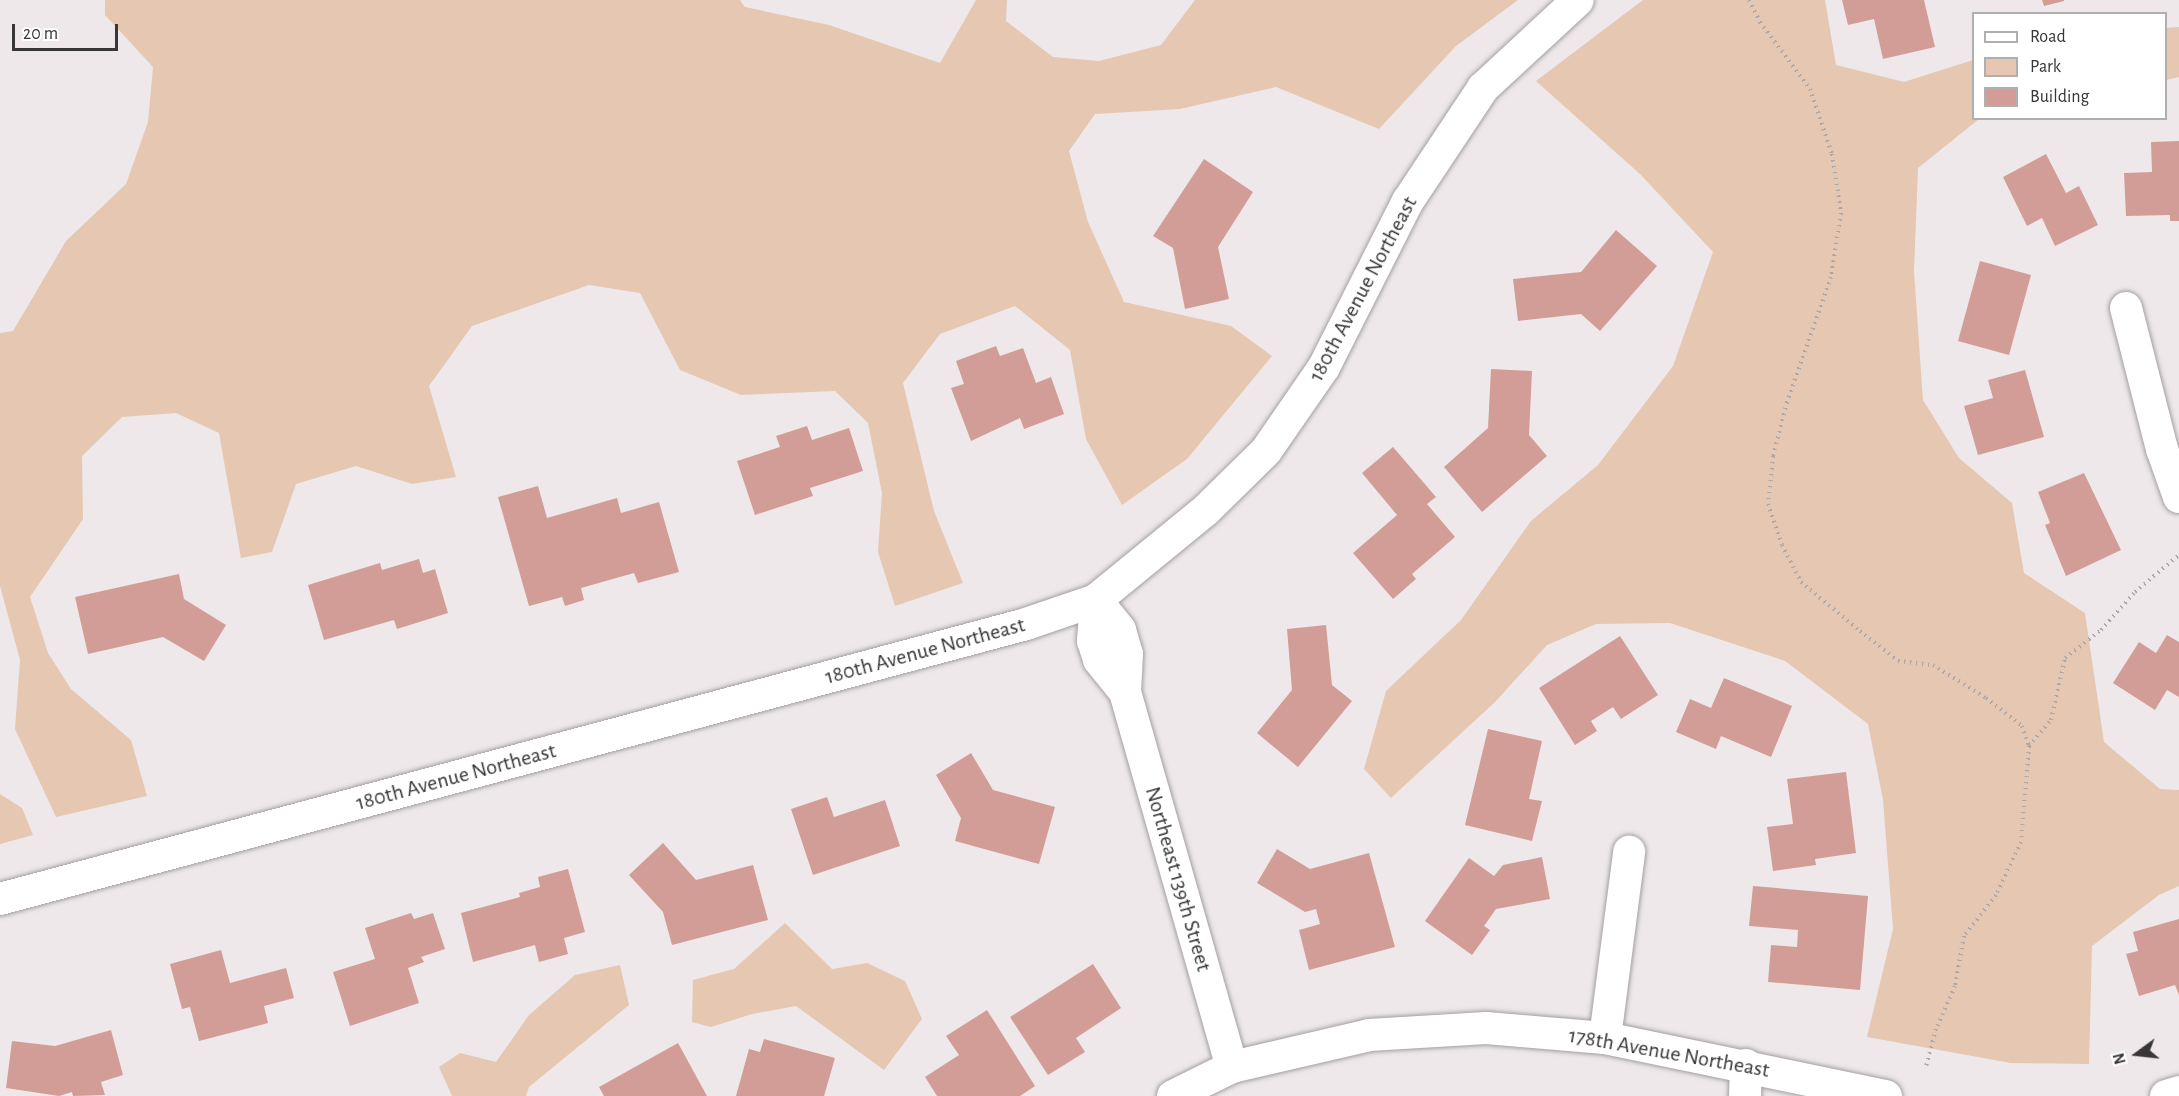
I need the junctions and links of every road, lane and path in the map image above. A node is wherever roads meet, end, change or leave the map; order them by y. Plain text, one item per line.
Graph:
1 (1578, 0) edge
2 (1749, 0) edge
3 (2126, 308) dead end
4 (2179, 497) edge
5 (2179, 555) edge
6 (1096, 600) junction
7 (2029, 746) junction
8 (1629, 852) dead end
9 (0, 899) edge
10 (1605, 1038) junction
11 (1746, 1065) junction
12 (1926, 1066) dead end
13 (1232, 1067) junction
14 (2179, 1092) edge
15 (1173, 1096) edge
16 (1745, 1096) edge
17 (1886, 1096) edge
18 (2166, 1096) edge

1 - 6 street, 180th Avenue Northeast
2 - 7 path
3 - 4 street
5 - 7 path
6 - 9 street, 180th Avenue Northeast
6 - 13 street, Northeast 139th Street
7 - 12 path
8 - 10 street
10 - 11 street, 178th Avenue Northeast
10 - 13 street, 178th Avenue Northeast
11 - 16 street
11 - 17 street, 178th Avenue Northeast
13 - 15 street, 178th Avenue Northeast
14 - 18 street

